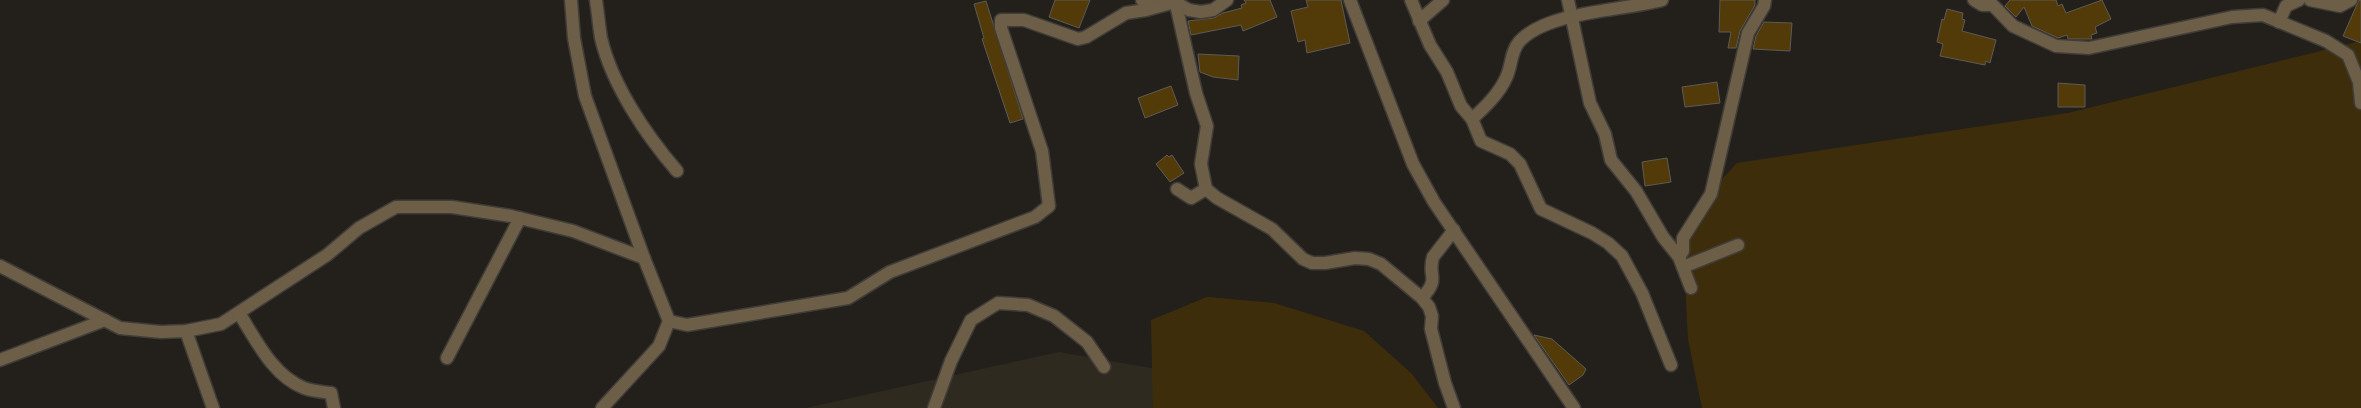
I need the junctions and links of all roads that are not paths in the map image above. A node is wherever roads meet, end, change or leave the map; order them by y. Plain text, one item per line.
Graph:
1 (571, 0) edge
2 (596, 0) edge
3 (1142, 0) edge
4 (1227, 0) edge
5 (1350, 0) edge
6 (1411, 0) edge
7 (1443, 0) edge
8 (1568, 0) edge
9 (1662, 0) edge
10 (1765, 0) edge
11 (1974, 0) edge
12 (2299, 0) edge
13 (2310, 0) edge
14 (2351, 0) edge
15 (1175, 1) edge
16 (1990, 2) edge
17 (1572, 17) junction
18 (1419, 21) junction
19 (2279, 22) junction
20 (2361, 103) edge
21 (1472, 119) junction
22 (677, 170) dead end
23 (1206, 188) junction
24 (1177, 189) dead end
25 (520, 218) junction
26 (1454, 230) junction
27 (1738, 245) dead end
28 (644, 258) junction
29 (1681, 262) junction
30 (0, 266) edge
31 (1691, 288) dead end
32 (1422, 298) junction
33 (239, 313) junction
34 (105, 320) junction
35 (669, 321) junction
36 (186, 331) junction
37 (447, 358) dead end
38 (0, 360) edge
39 (1104, 366) dead end
40 (1671, 366) dead end
41 (213, 408) edge
42 (334, 408) edge
43 (602, 408) edge
44 (934, 408) edge
45 (1454, 408) edge
46 (1574, 408) edge

1 - 28 street
2 - 22 street
3 - 15 street
4 - 15 street
5 - 26 street
6 - 18 street
7 - 18 street
8 - 17 street
9 - 17 street
10 - 29 street
11 - 16 street
12 - 19 street
13 - 14 street
15 - 23 street
15 - 35 street
16 - 19 street
17 - 21 street
17 - 29 street
18 - 21 street
19 - 20 street
21 - 40 street
23 - 24 street
23 - 32 street
25 - 28 street
25 - 33 street
25 - 37 street
26 - 32 street
26 - 46 street
27 - 29 street
28 - 35 street
29 - 31 street
30 - 34 street
32 - 45 street
33 - 36 street
33 - 42 street
34 - 36 street
34 - 38 street
35 - 43 street
36 - 41 street
39 - 44 street

